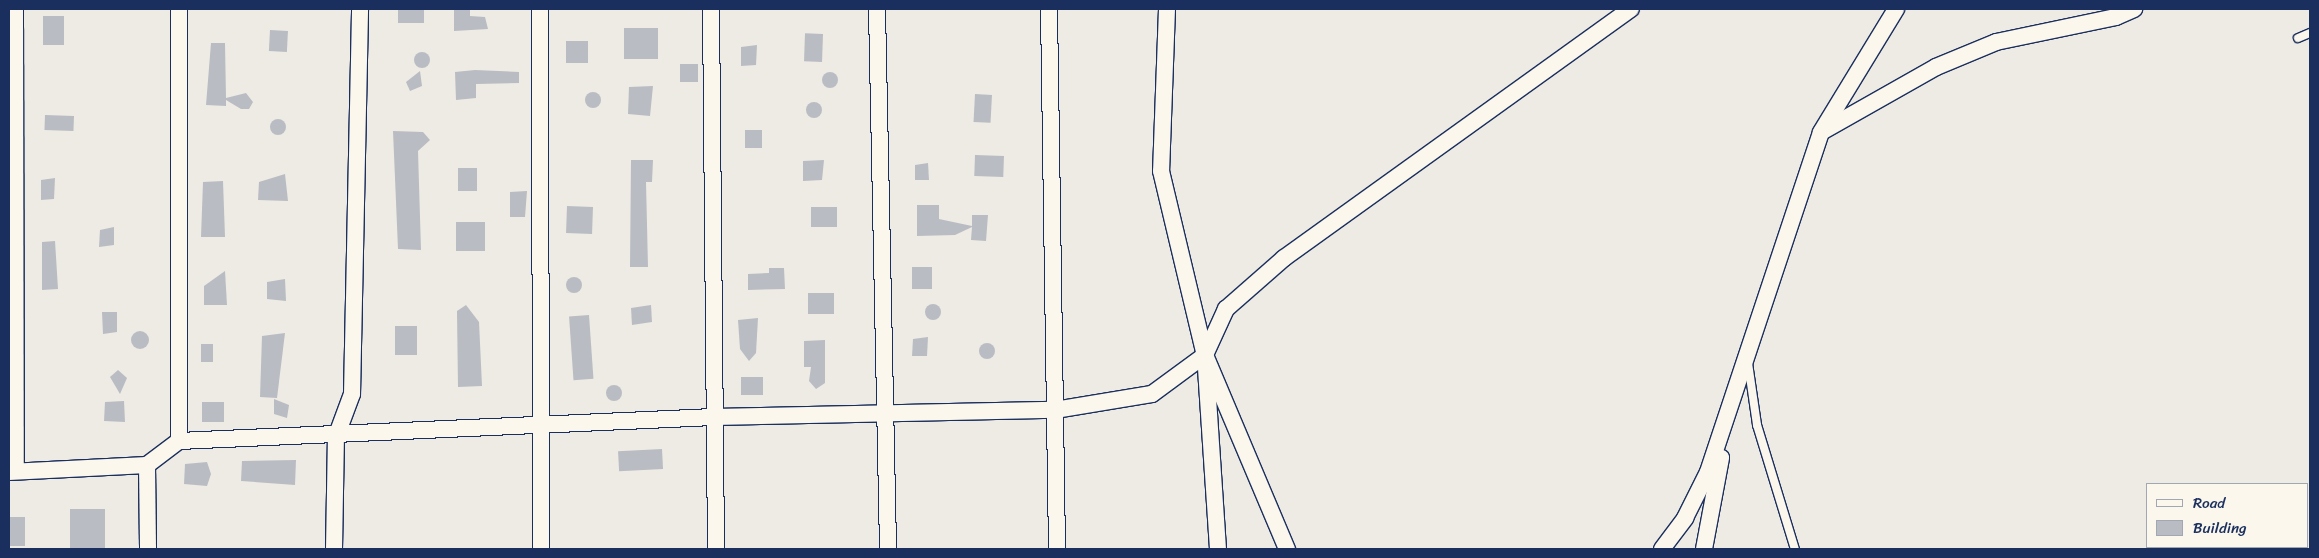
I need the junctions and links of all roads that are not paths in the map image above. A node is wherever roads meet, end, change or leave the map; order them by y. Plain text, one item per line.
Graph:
1 (16, 9) edge
2 (178, 9) edge
3 (360, 9) edge
4 (540, 9) edge
5 (711, 9) edge
6 (877, 9) edge
7 (1049, 9) edge
8 (1167, 9) edge
9 (1631, 9) edge
10 (1896, 9) edge
11 (2134, 9) edge
12 (2310, 33) edge
13 (2298, 38) dead end
14 (1821, 132) junction
15 (1747, 354) junction
16 (1205, 355) junction
17 (1055, 410) junction
18 (1730, 410) junction
19 (886, 412) junction
20 (714, 417) junction
21 (540, 426) junction
22 (336, 437) junction
23 (179, 441) junction
24 (147, 465) junction
25 (12, 471) edge
26 (148, 549) edge
27 (334, 549) edge
28 (541, 549) edge
29 (716, 549) edge
30 (888, 549) edge
31 (1057, 549) edge
32 (1218, 549) edge
33 (1287, 549) edge
34 (1662, 549) edge
35 (1704, 549) edge
36 (1795, 549) edge

1 - 25 street
2 - 23 street
3 - 22 street
4 - 21 street
5 - 20 street
6 - 19 street
7 - 17 street
8 - 16 street
9 - 16 street
10 - 14 street
11 - 14 street
12 - 13 lane
14 - 15 street
15 - 18 street
15 - 36 lane
16 - 17 street
16 - 32 street
16 - 33 street
17 - 19 street
17 - 31 street
18 - 34 street
18 - 35 street
19 - 20 street
19 - 30 street
20 - 21 street
20 - 29 street
21 - 22 street
21 - 28 street
22 - 23 street
22 - 27 street
23 - 24 street
24 - 25 street
24 - 26 street

